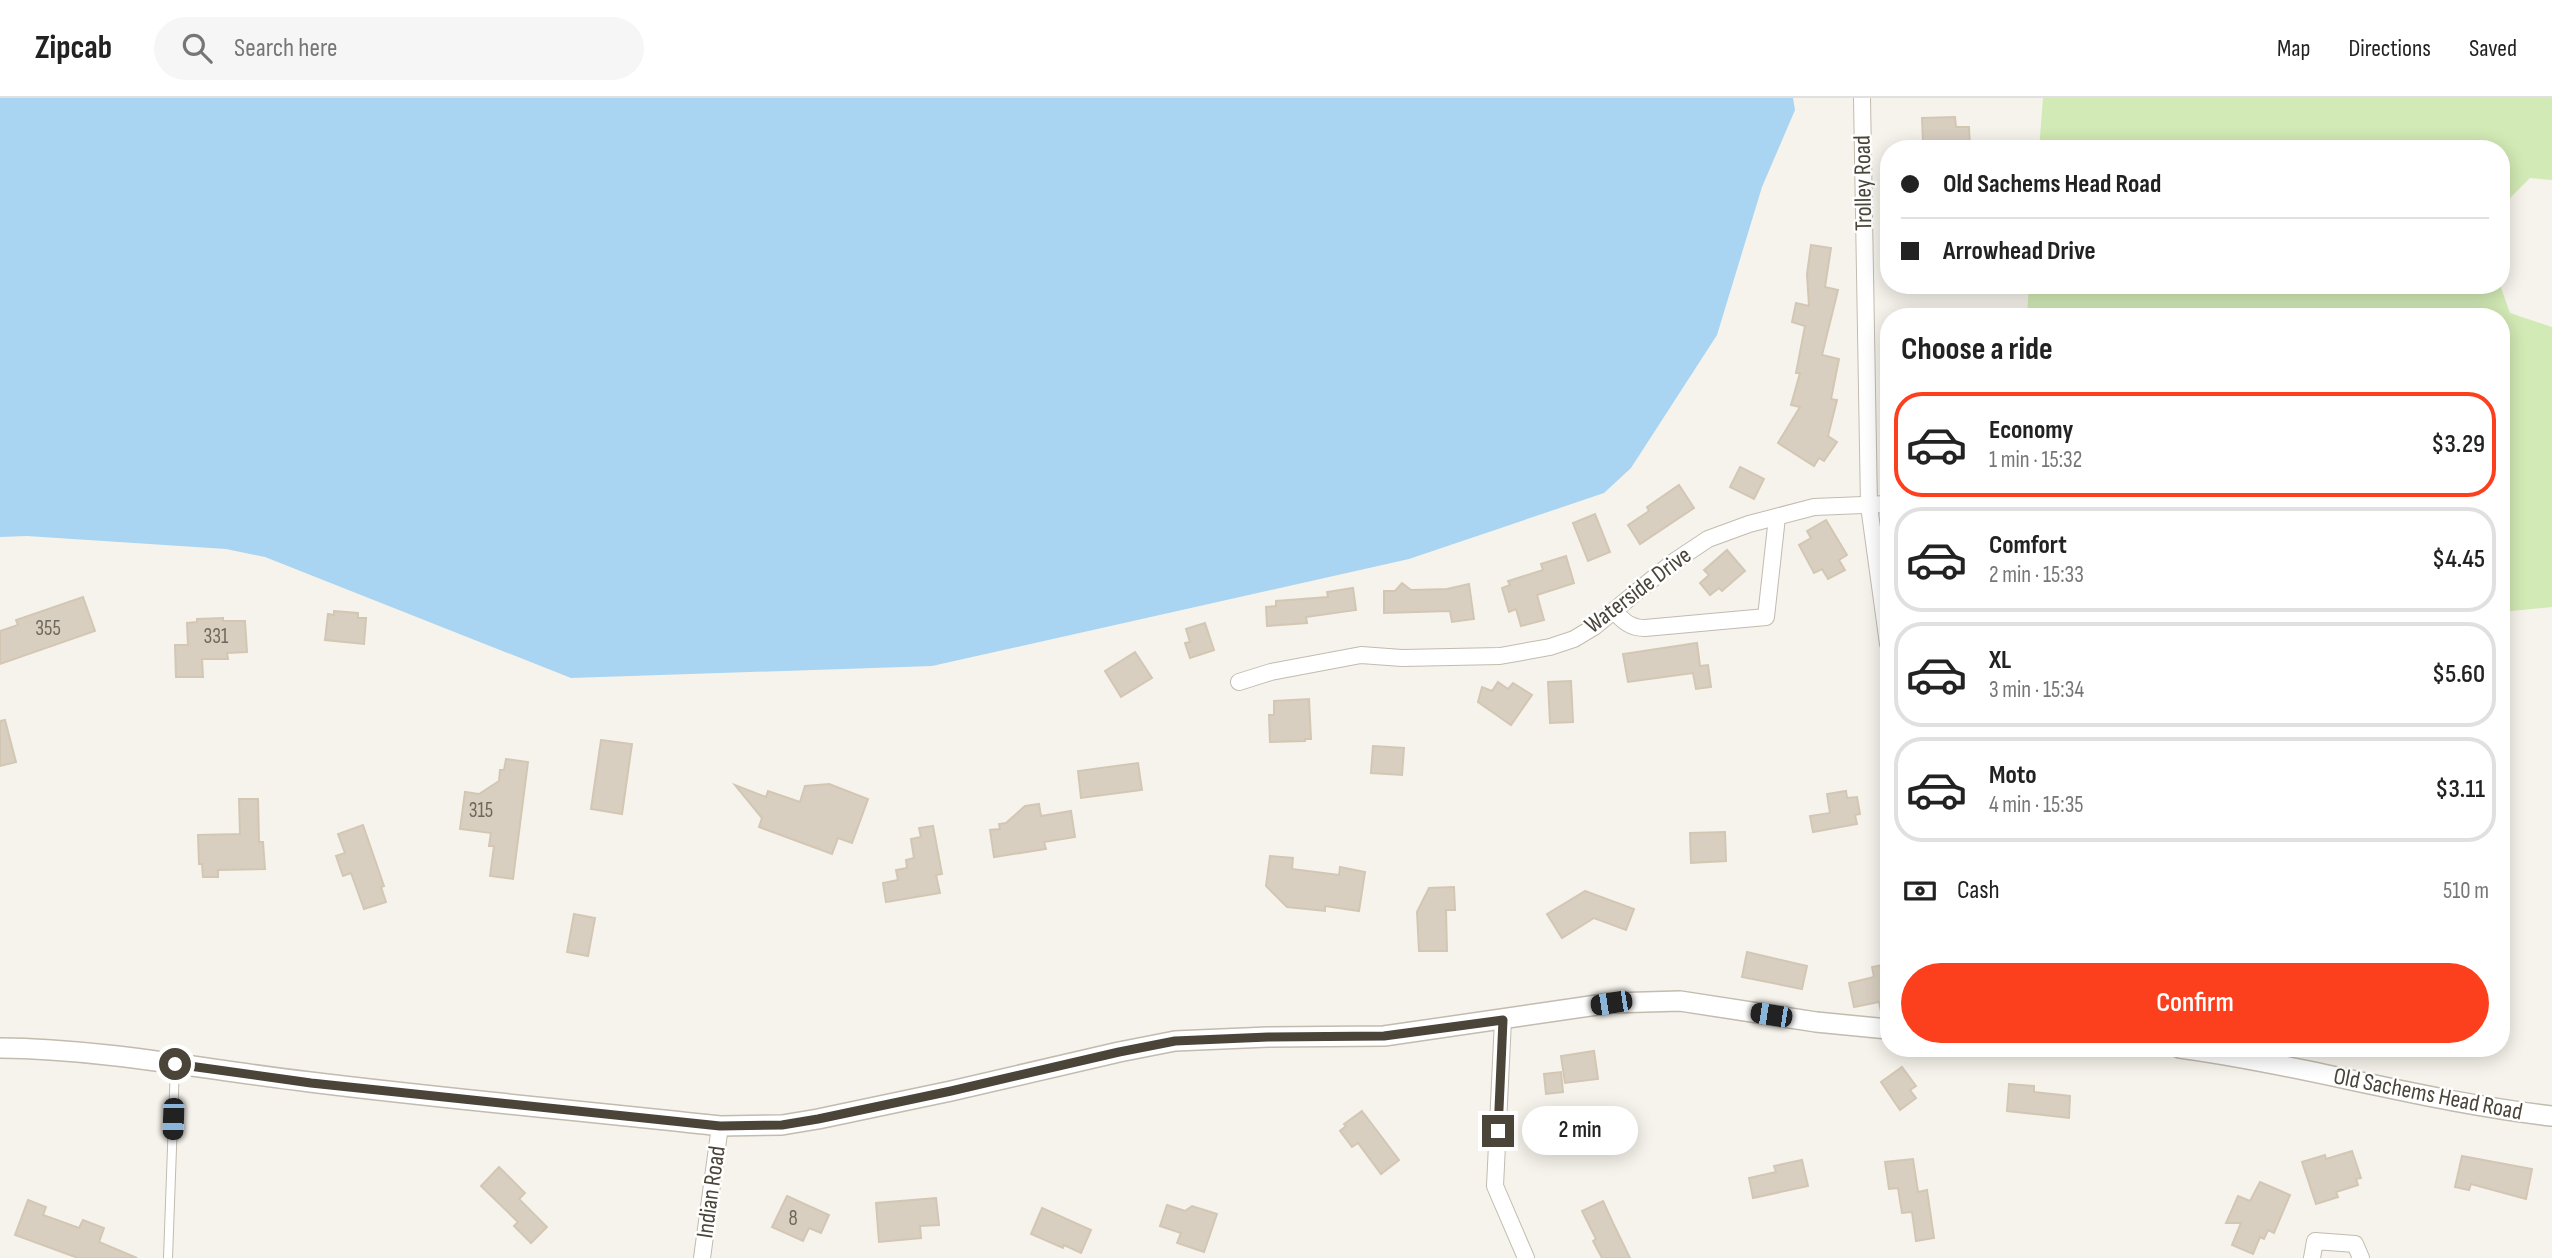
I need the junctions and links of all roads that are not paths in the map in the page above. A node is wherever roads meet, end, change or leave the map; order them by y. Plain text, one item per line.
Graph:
1 (1862, 98) edge
2 (1880, 505) edge
3 (1869, 506) junction
4 (1777, 517) junction
5 (1880, 586) edge
6 (1614, 611) junction
7 (1240, 682) dead end
8 (1503, 1020) junction
9 (1880, 1027) edge
10 (0, 1048) edge
11 (2244, 1057) edge
12 (175, 1064) junction
13 (2552, 1116) edge
14 (720, 1126) junction
15 (168, 1258) edge
16 (702, 1258) edge
17 (1526, 1258) edge
18 (2312, 1258) edge
19 (2361, 1258) edge

1 - 3 street, Trolley Road
2 - 3 street, Waterside Drive
3 - 4 street, Waterside Drive
3 - 5 street, Trolley Road
4 - 6 street, Waterside Drive
4 - 6 street
6 - 7 street, Waterside Drive
8 - 9 street
8 - 14 street
8 - 17 street
10 - 12 street
11 - 13 street, Old Sachems Head Road
12 - 14 street
12 - 15 lane
14 - 16 street, Indian Road
18 - 19 street

